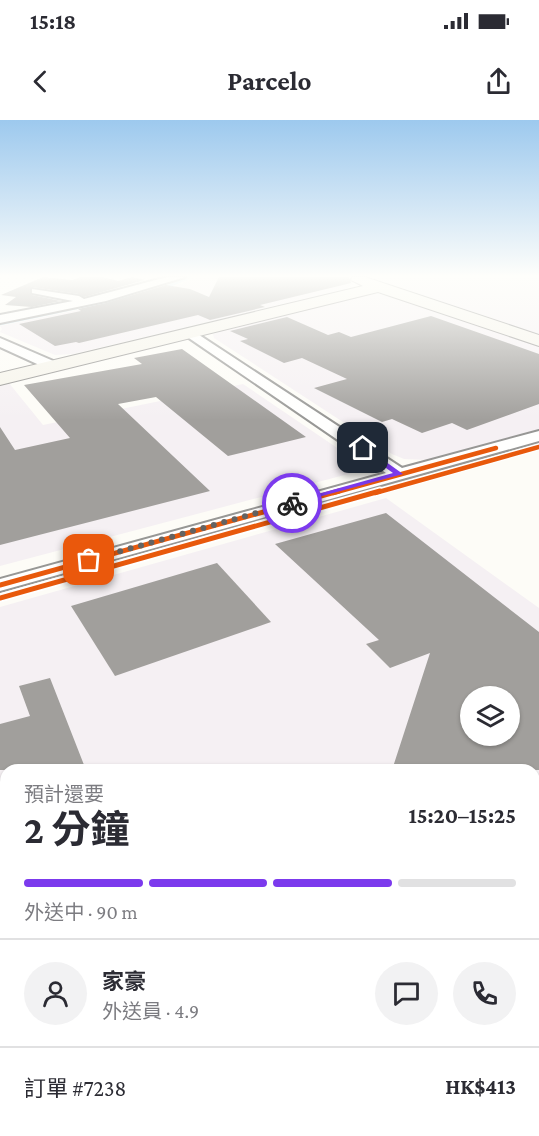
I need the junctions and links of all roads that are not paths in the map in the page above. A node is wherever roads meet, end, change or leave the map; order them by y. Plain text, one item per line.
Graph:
1 (225, 324) edge
2 (490, 324) edge
3 (190, 333) junction
4 (539, 341) edge
5 (0, 342) edge
6 (53, 366) junction
7 (0, 379) edge
8 (539, 436) edge
9 (399, 474) junction
10 (0, 585) edge

1 - 3 street
2 - 4 street
3 - 6 street
3 - 9 street
5 - 6 street
6 - 7 street
8 - 9 street
9 - 10 street

